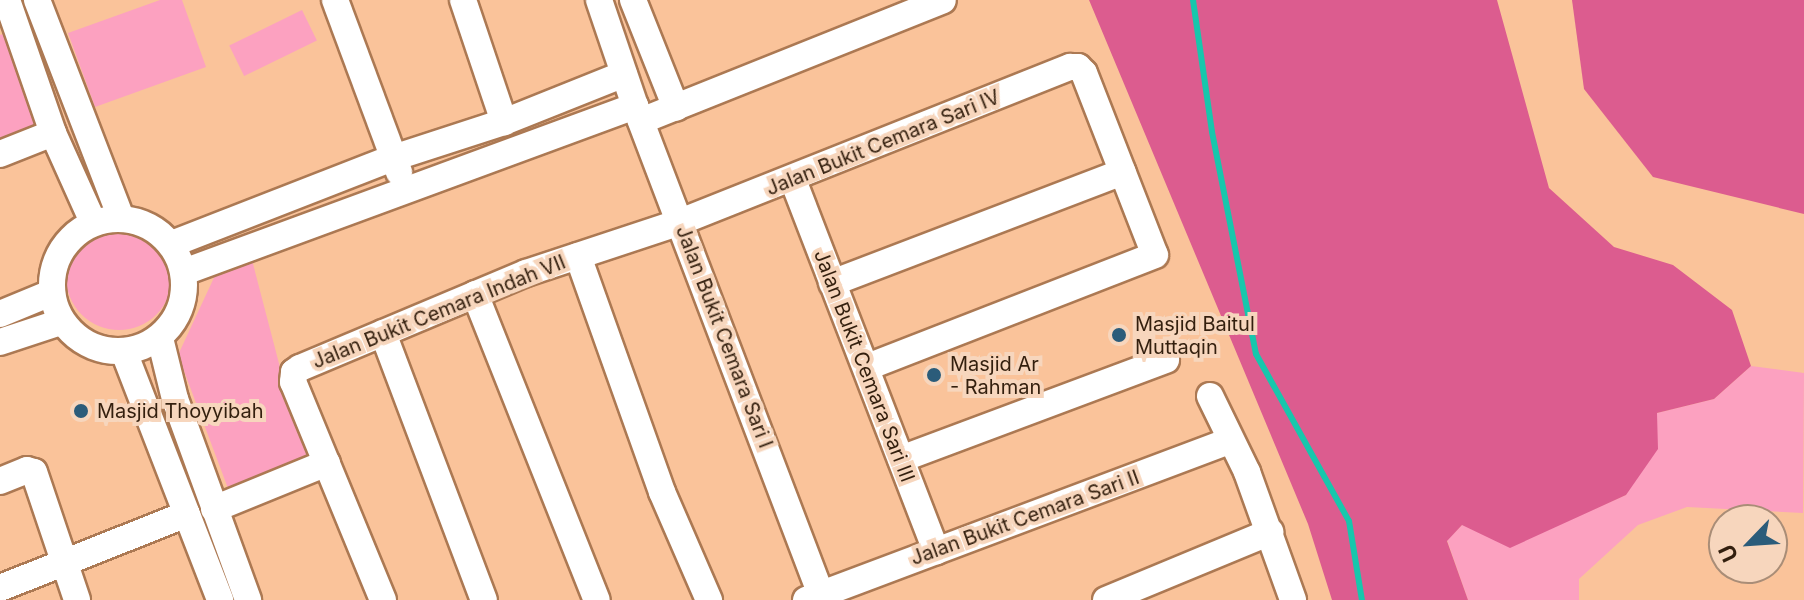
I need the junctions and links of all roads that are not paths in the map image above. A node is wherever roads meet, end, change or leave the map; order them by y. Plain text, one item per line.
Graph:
1 (37, 0) edge
2 (335, 0) edge
3 (463, 0) edge
4 (599, 0) edge
5 (633, 0) edge
6 (943, 0) edge
7 (7, 15) edge
8 (624, 74) junction
9 (676, 108) junction
10 (638, 114) junction
11 (504, 122) junction
12 (53, 133) junction
13 (0, 154) edge
14 (393, 158) junction
15 (1122, 172) junction
16 (793, 180) junction
17 (405, 190) junction
18 (121, 218) junction
19 (93, 222) junction
20 (680, 222) junction
21 (172, 244) junction
22 (578, 256) junction
23 (184, 272) junction
24 (832, 283) junction
25 (51, 293) junction
26 (475, 294) junction
27 (0, 314) edge
28 (61, 322) junction
29 (383, 333) junction
30 (160, 338) junction
31 (0, 342) edge
32 (124, 352) junction
33 (1166, 360) dead end
34 (867, 367) junction
35 (1210, 396) dead end
36 (1230, 441) junction
37 (901, 459) junction
38 (327, 463) junction
39 (0, 481) edge
40 (214, 509) junction
41 (187, 514) junction
42 (1270, 532) junction
43 (936, 551) junction
44 (63, 566) junction
45 (0, 588) edge
46 (817, 598) edge
47 (77, 600) edge
48 (220, 600) edge
49 (248, 600) edge
50 (383, 600) edge
51 (484, 600) edge
52 (597, 600) edge
53 (709, 600) edge
54 (1106, 600) edge
55 (1293, 600) edge

1 - 18 street
2 - 14 street
3 - 11 street
4 - 8 street, Jalan Bukit Cemara Sari I
5 - 9 street
6 - 9 street
7 - 12 street
8 - 10 street, Jalan Bukit Cemara Sari I
8 - 11 street
9 - 10 street
10 - 17 street
10 - 20 street, Jalan Bukit Cemara Sari I
11 - 14 street
12 - 13 street
12 - 19 street
14 - 17 street
14 - 21 street
15 - 16 street, Jalan Bukit Cemara Sari IV
15 - 24 street
15 - 34 street
16 - 20 street, Jalan Bukit Cemara Sari IV
16 - 24 street, Jalan Bukit Cemara Sari III
17 - 23 street
18 - 19 street
18 - 21 street
19 - 25 street
20 - 22 street, Jalan Bukit Cemara Indah VII
20 - 46 street, Jalan Bukit Cemara Sari I
21 - 23 street
22 - 26 street, Jalan Bukit Cemara Indah VII
22 - 53 street
23 - 30 street
24 - 34 street, Jalan Bukit Cemara Sari III
25 - 27 street
25 - 28 street
26 - 29 street, Jalan Bukit Cemara Indah VII
26 - 52 street
28 - 31 street
28 - 32 street
29 - 38 street, Jalan Bukit Cemara Indah VII
29 - 51 street
30 - 32 street
30 - 40 street
32 - 41 street
33 - 37 street
34 - 37 street, Jalan Bukit Cemara Sari III
35 - 36 street
36 - 42 street
36 - 43 street, Jalan Bukit Cemara Sari II
37 - 43 street, Jalan Bukit Cemara Sari III
38 - 40 street
38 - 50 street
39 - 44 street
40 - 49 street
41 - 44 street
41 - 48 street
42 - 54 street
42 - 55 street
43 - 46 street, Jalan Bukit Cemara Sari II
44 - 45 street
44 - 47 street

